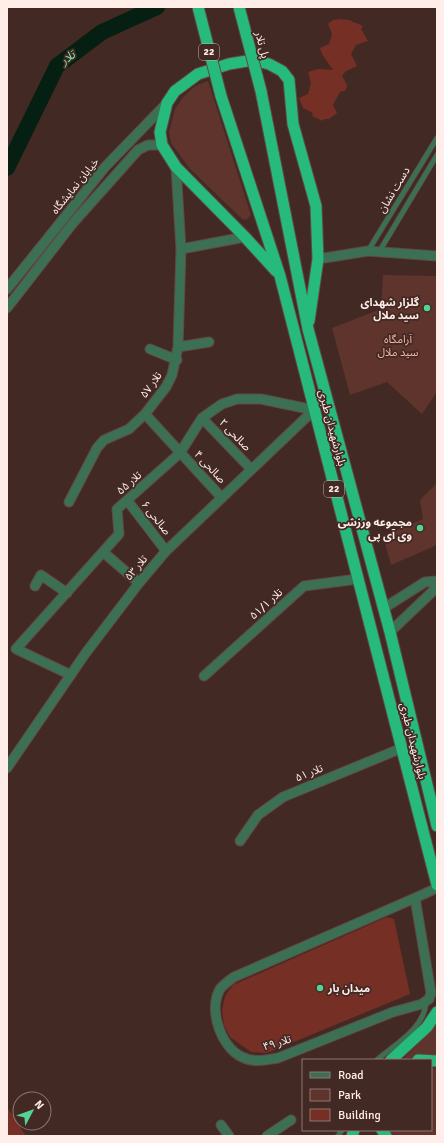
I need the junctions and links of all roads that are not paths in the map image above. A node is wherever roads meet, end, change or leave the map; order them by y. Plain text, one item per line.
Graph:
1 (198, 7) edge
2 (239, 7) edge
3 (261, 90) joint
4 (167, 103) junction
5 (437, 138) edge
6 (162, 145) junction
7 (437, 155) edge
8 (176, 167) junction
9 (246, 237) junction
10 (181, 249) junction
11 (368, 252) junction
12 (379, 253) junction
13 (437, 256) edge
14 (318, 259) junction
15 (280, 276) junction
16 (7, 289) edge
17 (7, 308) edge
18 (308, 329) junction
19 (208, 342) dead end
20 (178, 347) junction
21 (150, 348) dead end
22 (177, 360) junction
23 (314, 410) junction
24 (145, 414) junction
25 (202, 418) junction
26 (180, 453) junction
27 (251, 469) junction
28 (222, 498) junction
29 (127, 500) junction
30 (70, 502) dead end
31 (166, 551) junction
32 (103, 552) junction
33 (358, 579) junction
34 (139, 582) junction
35 (437, 583) edge
36 (35, 586) dead end
37 (67, 593) junction
38 (384, 608) junction
39 (390, 632) junction
40 (71, 675) junction
41 (204, 676) dead end
42 (402, 748) junction
43 (7, 768) edge
44 (437, 826) edge
45 (240, 842) dead end
46 (437, 885) edge
47 (437, 888) edge
48 (415, 898) junction
49 (426, 1001) junction
50 (437, 1012) edge
51 (378, 1059) edge
52 (392, 1059) edge
53 (291, 1120) dead end
54 (221, 1125) dead end
55 (229, 1136) edge
56 (268, 1136) edge

1 - 15 highway, بلوارشهیدان طبری / 22, bridge
2 - 3 highway, پل تلار / 22, bridge
3 - 18 highway, بلوارشهیدان طبری / 22
4 - 6 highway
4 - 14 highway
4 - 16 street, خیابان نمایشگاه
5 - 11 lane, دست نشان
6 - 8 highway
6 - 17 street, خیابان نمایشگاه
7 - 12 lane
8 - 9 highway
8 - 10 street, تلار ۵۷
9 - 10 street
9 - 15 highway
10 - 20 street, تلار ۵۷
11 - 12 street
11 - 14 street
12 - 13 street
14 - 18 highway
15 - 23 highway, بلوارشهیدان طبری / 22
18 - 38 highway, بلوارشهیدان طبری / 22
19 - 20 street
20 - 22 street, تلار ۵۷
21 - 22 street
22 - 24 street, تلار ۵۷
23 - 25 street, تلار ۵۵
23 - 27 street, تلار ۵۳
23 - 33 highway, بلوارشهیدان طبری / 22
24 - 26 street, صالحی ۴
24 - 30 street, تلار ۵۷
25 - 26 street, تلار ۵۵
25 - 27 street, صالحی ۲
26 - 28 street, صالحی ۴
26 - 29 street, تلار ۵۵
27 - 28 street, تلار ۵۳
28 - 31 street, تلار ۵۳
29 - 31 street, صالحی ۶
29 - 32 street, تلار ۵۵
31 - 34 street, تلار ۵۳
32 - 34 street
32 - 37 street, تلار ۵۵
33 - 41 street, تلار ۵۱/۱
33 - 42 highway, بلوارشهیدان طبری / 22
34 - 40 street, تلار ۵۳
35 - 38 street
35 - 39 street
36 - 37 street
37 - 40 street, تلار ۵۵
38 - 39 highway, بلوارشهیدان طبری / 22
39 - 44 highway, بلوارشهیدان طبری / 22
40 - 43 street, تلار ۵۳
42 - 45 street, تلار ۵۱
42 - 46 highway, بلوارشهیدان طبری / 22
47 - 48 street, تلار ۴۹
48 - 49 street
48 - 49 street, تلار ۴۹
49 - 51 lane
50 - 52 highway
53 - 56 street
54 - 55 street

